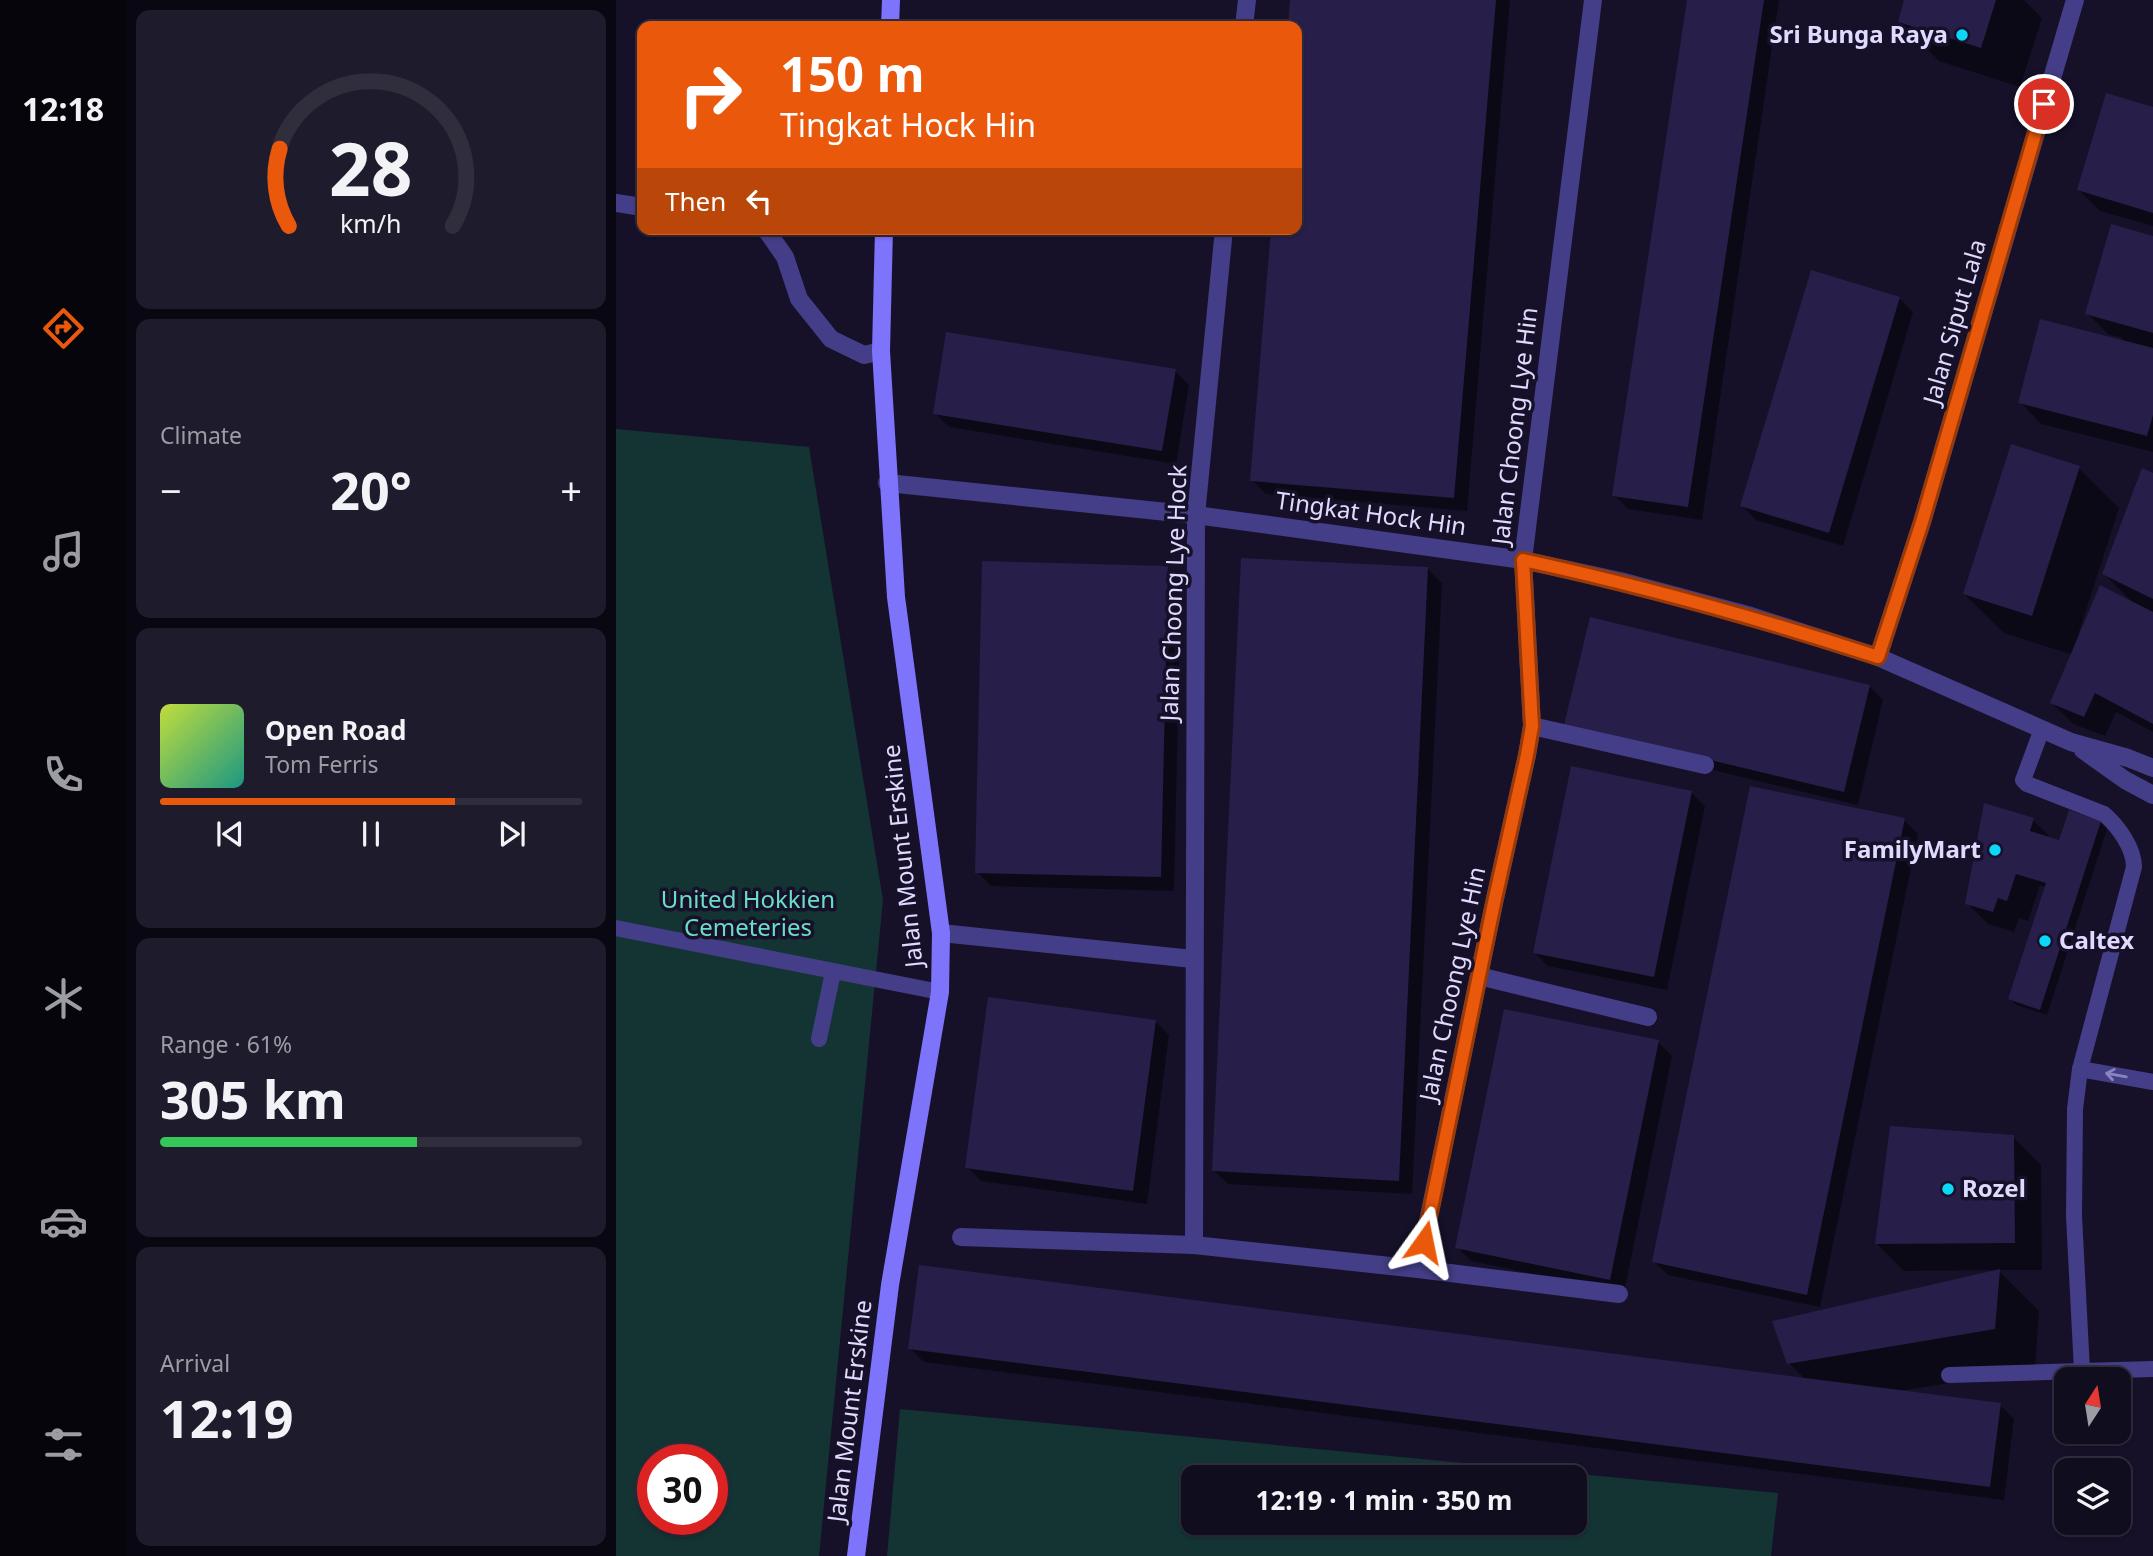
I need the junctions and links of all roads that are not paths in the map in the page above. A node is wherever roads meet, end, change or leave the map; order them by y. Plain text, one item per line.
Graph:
1 (891, 0) edge
2 (1247, 0) edge
3 (1593, 0) edge
4 (2075, 0) edge
5 (890, 21) edge
6 (1245, 21) edge
7 (616, 203) edge
8 (637, 205) edge
9 (770, 235) edge
10 (884, 235) edge
11 (1223, 235) edge
12 (881, 351) junction
13 (887, 483) junction
14 (1196, 515) junction
15 (1523, 560) junction
16 (1878, 657) junction
17 (1532, 726) junction
18 (2042, 729) junction
19 (2071, 742) junction
20 (1705, 765) dead end
21 (2153, 768) edge
22 (2153, 795) edge
23 (616, 928) edge
24 (941, 933) junction
25 (1193, 959) junction
26 (833, 972) junction
27 (1479, 976) junction
28 (940, 992) junction
29 (1648, 1017) dead end
30 (819, 1039) dead end
31 (2080, 1069) junction
32 (2153, 1082) edge
33 (961, 1237) dead end
34 (1194, 1245) junction
35 (1418, 1269) junction
36 (1619, 1294) dead end
37 (2082, 1367) edge
38 (2153, 1369) edge
39 (2132, 1370) edge
40 (2054, 1372) edge
41 (1949, 1376) dead end
42 (856, 1556) edge

1 - 5 main road
2 - 6 street
3 - 15 street, Jalan Choong Lye Hin
4 - 16 street, Jalan Siput Lala
7 - 8 street
9 - 12 street
10 - 12 main road, Jalan Mount Erskine
11 - 14 street, Jalan Choong Lye Hock
12 - 13 main road, Jalan Mount Erskine
13 - 14 street, Tingkat Hock Hin
13 - 24 main road, Jalan Mount Erskine
14 - 15 street, Tingkat Hock Hin
14 - 25 street, Jalan Choong Lye Hock
15 - 16 street, Tingkat Hock Hin
15 - 17 street, Jalan Choong Lye Hin
16 - 18 street, Tingkat Hock Hin
17 - 20 street
17 - 27 street, Jalan Choong Lye Hin
18 - 19 street, Tingkat Hock Hin
18 - 31 lane
19 - 21 street, Tingkat Hock Hin
19 - 22 street, Tingkat Hock Hin
23 - 26 lane
24 - 25 street
24 - 28 main road, Jalan Mount Erskine
25 - 34 street, Jalan Choong Lye Hock
26 - 28 lane
26 - 30 lane
27 - 29 street
27 - 35 street, Jalan Choong Lye Hin
28 - 42 main road, Jalan Mount Erskine
32 -> 31 lane
31 - 37 lane
33 - 34 street
34 - 35 street
35 - 36 street
38 - 39 lane
40 - 41 lane

